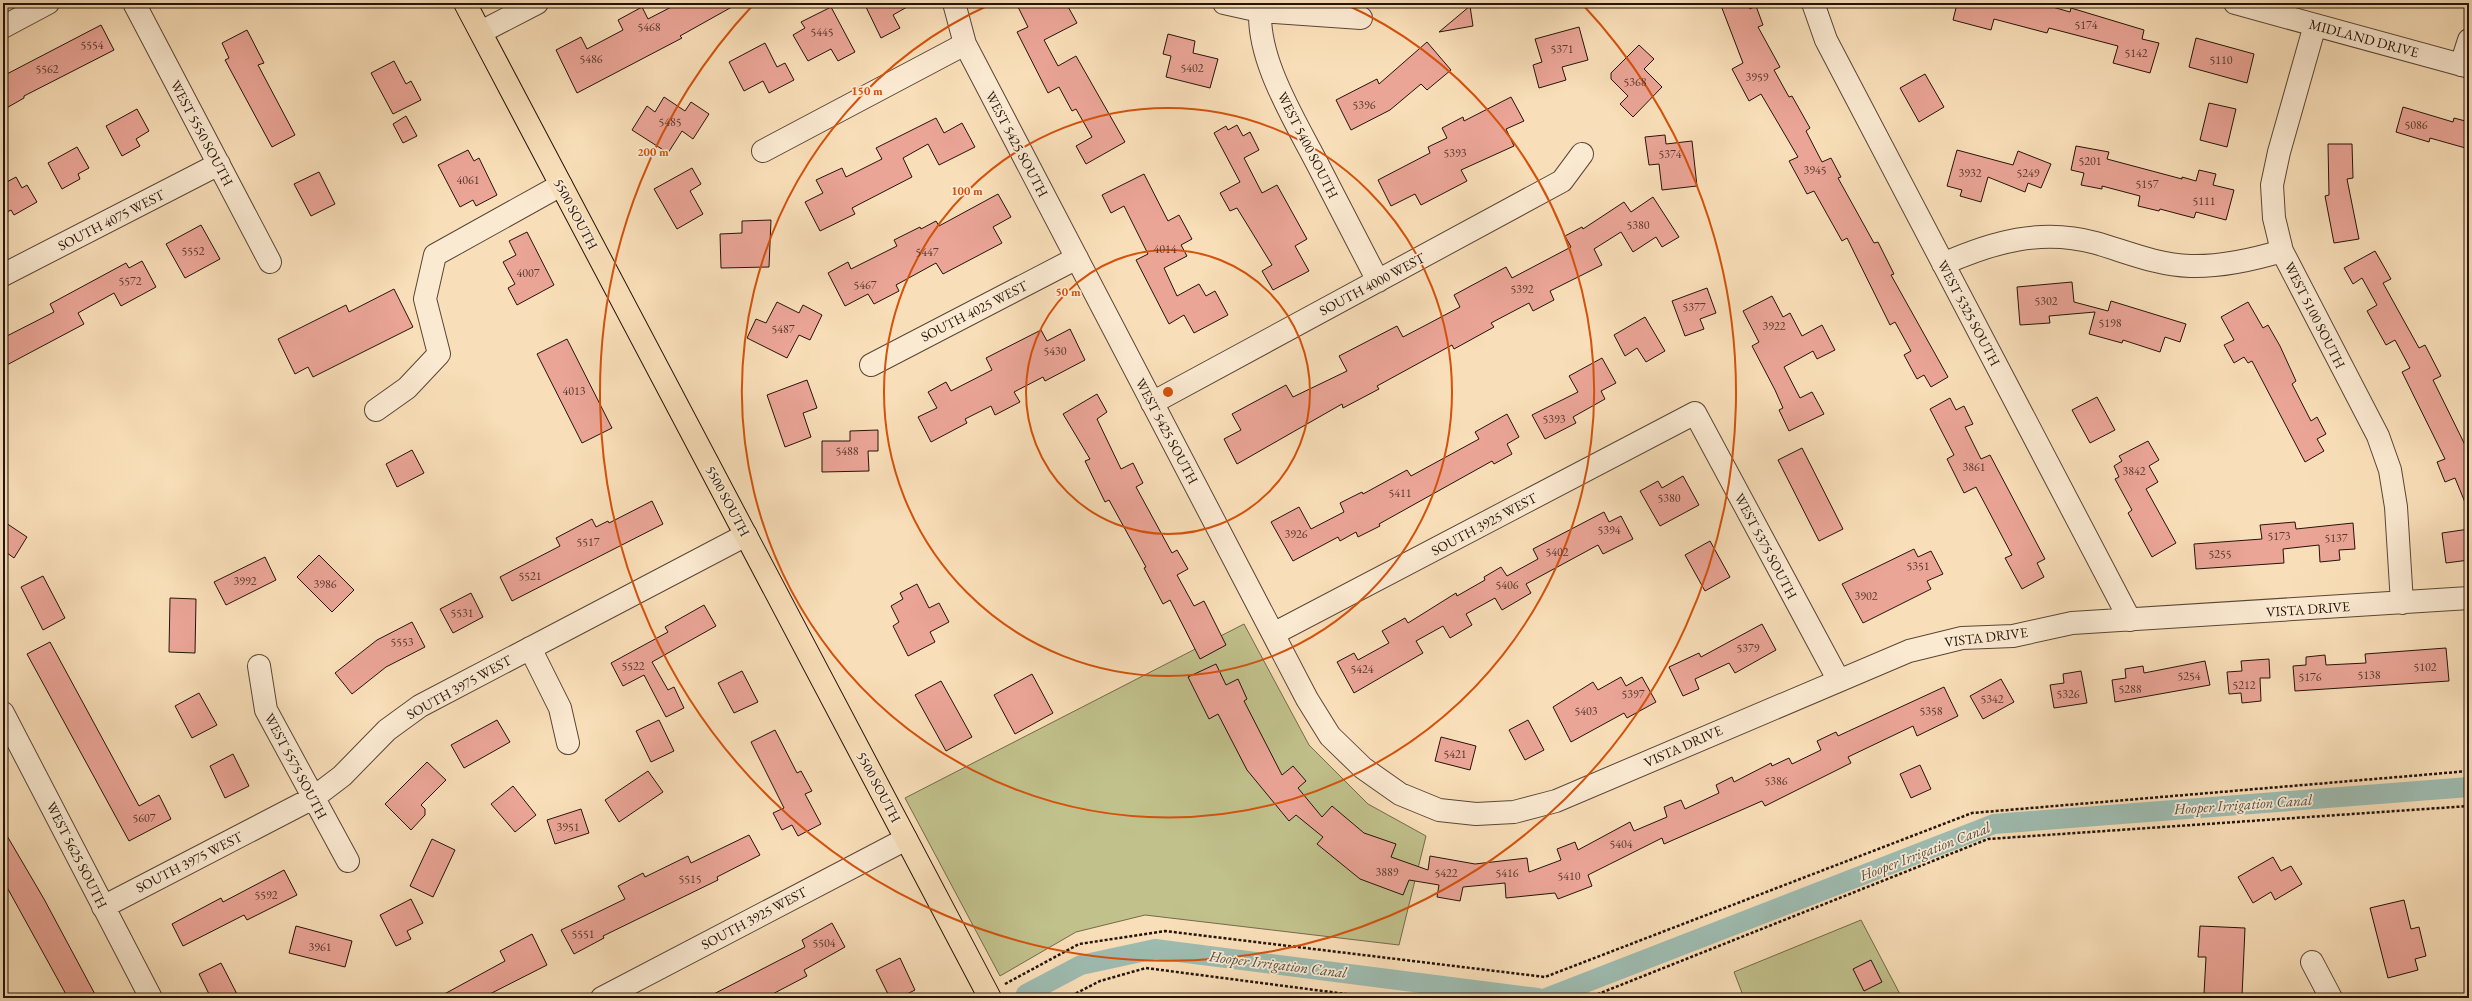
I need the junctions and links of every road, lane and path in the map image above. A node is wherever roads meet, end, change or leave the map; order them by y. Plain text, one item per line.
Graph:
1 (48, 3) edge
2 (134, 3) edge
3 (465, 3) edge
4 (537, 3) edge
5 (954, 3) edge
6 (1224, 3) edge
7 (1813, 3) edge
8 (2235, 3) edge
9 (1261, 7) edge
10 (1361, 18) dead end
11 (2316, 25) junction
12 (3, 27) edge
13 (481, 32) junction
14 (2469, 40) edge
15 (965, 44) junction
16 (2465, 66) edge
17 (763, 151) dead end
18 (1582, 154) dead end
19 (219, 164) junction
20 (561, 185) junction
21 (2282, 251) junction
22 (1077, 258) junction
23 (270, 262) dead end
24 (1944, 264) junction
25 (3, 275) edge
26 (1378, 281) junction
27 (871, 365) dead end
28 (1152, 403) junction
29 (376, 410) dead end
30 (1695, 413) joint
31 (746, 535) junction
32 (2469, 598) edge
33 (2402, 603) junction
34 (2130, 620) junction
35 (1273, 634) junction
36 (530, 648) junction
37 (259, 666) dead end
38 (1838, 679) junction
39 (3, 713) edge
40 (568, 743) dead end
41 (2469, 771) edge
42 (313, 798) junction
43 (2469, 806) edge
44 (1439, 810) joint
45 (906, 839) junction
46 (348, 862) dead end
47 (104, 907) junction
48 (2312, 962) dead end
49 (989, 996) edge
50 (151, 998) edge
51 (602, 998) edge
52 (1068, 998) edge
53 (1377, 998) edge
54 (1588, 998) edge
55 (2331, 998) edge

1 - 12 street
2 - 19 street, WEST 5550 SOUTH
3 - 13 main road, 5500 SOUTH
4 - 13 street
5 - 15 street, WEST 5425 SOUTH
6 - 9 street
7 - 24 street, WEST 5325 SOUTH
8 - 11 street, MIDLAND DRIVE
9 - 10 street
9 - 26 street, WEST 5400 SOUTH
11 - 16 street, MIDLAND DRIVE
11 - 21 street, WEST 5100 SOUTH
13 - 20 main road, 5500 SOUTH
14 - 16 street
15 - 17 street
15 - 22 street, WEST 5425 SOUTH
18 - 26 street, SOUTH 4000 WEST
19 - 23 street, WEST 5550 SOUTH
19 - 25 street, SOUTH 4075 WEST
20 - 29 street
20 - 31 main road, 5500 SOUTH
21 - 24 street
21 - 33 street, WEST 5100 SOUTH
22 - 27 street, SOUTH 4025 WEST
22 - 28 street, WEST 5425 SOUTH
24 - 34 street, WEST 5325 SOUTH
26 - 28 street, SOUTH 4000 WEST
28 - 35 street, WEST 5425 SOUTH
30 - 35 street, SOUTH 3925 WEST
30 - 38 street, WEST 5375 SOUTH
31 - 36 street, SOUTH 3975 WEST
31 - 45 main road, 5500 SOUTH
32 - 33 street, VISTA DRIVE
33 - 34 street, VISTA DRIVE
34 - 38 street, VISTA DRIVE
35 - 44 street, WEST 5425 SOUTH
36 - 40 street
36 - 42 street, SOUTH 3975 WEST
37 - 42 street, WEST 5575 SOUTH
38 - 44 street, VISTA DRIVE
39 - 47 street, WEST 5625 SOUTH
41 - 49 path
42 - 46 street, WEST 5575 SOUTH
42 - 47 street, SOUTH 3975 WEST
43 - 54 path
45 - 49 main road, 5500 SOUTH
45 - 51 street, SOUTH 3925 WEST
47 - 50 street, WEST 5625 SOUTH
48 - 55 street
52 - 53 path

